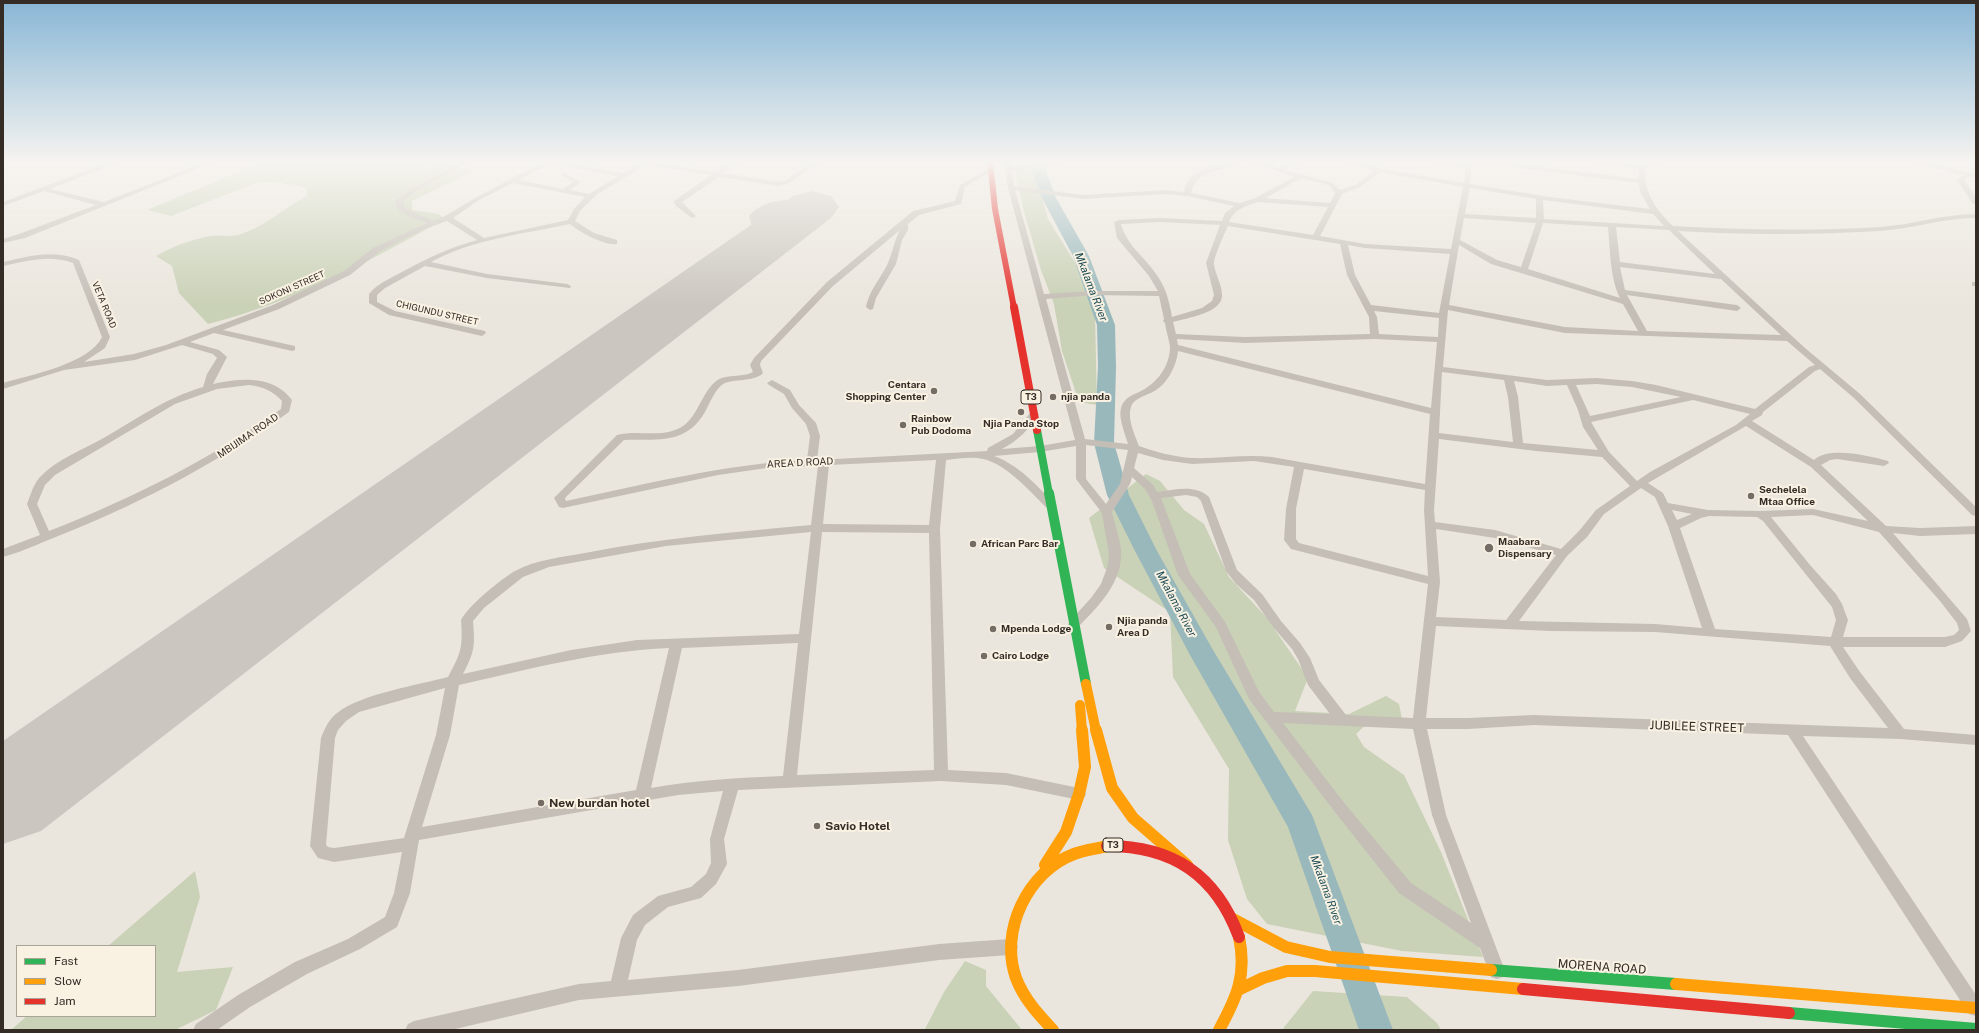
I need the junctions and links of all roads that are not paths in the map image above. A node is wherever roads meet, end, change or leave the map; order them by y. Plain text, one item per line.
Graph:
1 (91, 209) edge
2 (401, 209) edge
3 (461, 209) edge
4 (577, 209) edge
5 (685, 209) edge
6 (930, 209) edge
7 (995, 209) edge
8 (1018, 209) edge
9 (1235, 209) edge
10 (1330, 209) edge
11 (1463, 209) edge
12 (1540, 209) edge
13 (1632, 209) edge
14 (1653, 209) edge
15 (1655, 212) junction
16 (692, 216) dead end
17 (1462, 216) junction
18 (1976, 216) edge
19 (448, 218) junction
20 (1540, 220) junction
21 (571, 222) junction
22 (433, 223) junction
23 (904, 223) junction
24 (1224, 223) junction
25 (1612, 225) junction
26 (1669, 228) junction
27 (1315, 238) junction
28 (482, 240) junction
29 (1457, 240) junction
30 (3, 241) edge
31 (614, 242) dead end
32 (1343, 242) junction
33 (1455, 252) junction
34 (424, 263) junction
35 (3, 264) edge
36 (1616, 264) junction
37 (1524, 270) junction
38 (1722, 277) junction
39 (567, 286) dead end
40 (1621, 292) junction
41 (1163, 294) junction
42 (1041, 296) junction
43 (1625, 302) junction
44 (870, 307) dead end
45 (1444, 307) junction
46 (1368, 308) junction
47 (1737, 308) dead end
48 (1444, 316) junction
49 (1168, 321) junction
50 (216, 331) junction
51 (482, 333) dead end
52 (1644, 334) junction
53 (1172, 336) junction
54 (1375, 336) junction
55 (1789, 338) junction
56 (1442, 340) junction
57 (183, 342) junction
58 (292, 348) dead end
59 (1174, 348) junction
60 (1821, 366) junction
61 (60, 368) junction
62 (1438, 369) junction
63 (1508, 378) junction
64 (1570, 382) junction
65 (772, 383) dead end
66 (3, 386) edge
67 (207, 388) junction
68 (1692, 397) junction
69 (1434, 412) junction
70 (1759, 413) junction
71 (1034, 414) junction
72 (1586, 420) junction
73 (1748, 422) junction
74 (1433, 435) junction
75 (1081, 442) junction
76 (1518, 446) junction
77 (1134, 448) junction
78 (1040, 449) junction
79 (978, 454) junction
80 (1605, 454) junction
81 (941, 457) junction
82 (818, 461) junction
83 (1884, 463) dead end
84 (1300, 464) junction
85 (1815, 465) junction
86 (1129, 468) junction
87 (1638, 484) junction
88 (1430, 488) junction
89 (1154, 496) junction
90 (1051, 506) junction
91 (1666, 506) junction
92 (1107, 512) junction
93 (1709, 513) junction
94 (1976, 513) edge
95 (1760, 514) junction
96 (1430, 525) junction
97 (1674, 526) junction
98 (817, 528) junction
99 (934, 529) junction
100 (1882, 529) junction
101 (1976, 530) edge
102 (46, 537) junction
103 (3, 553) edge
104 (1563, 553) junction
105 (1434, 582) junction
106 (1430, 621) junction
107 (1509, 625) junction
108 (1074, 628) junction
109 (1710, 633) junction
110 (805, 638) junction
111 (1835, 642) junction
112 (678, 643) junction
113 (453, 681) junction
114 (1271, 717) junction
115 (1341, 719) junction
116 (1419, 724) junction
117 (1793, 731) junction
118 (1900, 734) junction
119 (1976, 740) edge
120 (941, 775) junction
121 (789, 782) junction
122 (732, 784) junction
123 (1079, 794) junction
124 (642, 795) junction
125 (411, 839) junction
126 (1187, 865) junction
127 (1038, 875) junction
128 (1233, 919) junction
129 (1487, 943) junction
130 (1010, 947) junction
131 (1497, 971) junction
132 (618, 989) junction
133 (1240, 989) junction
134 (1976, 1008) edge
135 (1221, 1026) edge
136 (1976, 1029) edge
137 (202, 1030) edge
138 (414, 1030) edge
139 (1053, 1030) edge
140 (1214, 1030) edge

1 - 30 street
2 - 22 street
3 - 19 street, SOKONI STREET
4 - 21 street
5 - 16 street
6 - 23 street
7 - 71 main road, T3
8 - 42 street
9 - 24 street
10 - 27 street
11 - 17 street
12 - 20 street
13 - 15 street
14 - 15 street
15 - 26 street
17 - 20 street
17 - 29 street
18 - 26 street
19 - 22 street, SOKONI STREET
19 - 28 street
20 - 25 street
20 - 37 street
21 - 28 street, CHIGUNDU STREET
21 - 31 street
22 - 50 street, SOKONI STREET
23 - 44 street
23 - 82 street, AREA D ROAD
24 - 27 street
24 - 41 street
24 - 49 street
25 - 26 street
25 - 36 street
26 - 38 street
27 - 32 street
28 - 34 street, CHIGUNDU STREET
29 - 33 street
29 - 37 street
32 - 33 street
32 - 46 street
33 - 45 street
34 - 39 street
34 - 51 street, CHIGUNDU STREET
35 - 61 street, VETA ROAD
36 - 38 street
36 - 40 street
37 - 43 street
38 - 55 street
40 - 43 street
40 - 47 street
41 - 42 street
41 - 49 street
42 - 75 street
43 - 52 street
45 - 48 street
45 - 52 street
46 - 48 street
46 - 54 street
48 - 56 street
49 - 53 street
50 - 57 street, SOKONI STREET
50 - 58 street
52 - 55 street
53 - 54 street
53 - 59 street
54 - 56 street
55 - 60 street
56 - 62 street
57 - 61 street, SOKONI STREET
57 - 67 street
59 - 69 street
59 - 77 street
60 - 70 street
60 - 94 street
61 - 66 street, VETA ROAD
62 - 63 street
62 - 69 street
63 - 64 street
63 - 76 street
64 - 68 street
64 - 72 street
65 - 82 street
67 - 102 street, MBIJIMA ROAD
67 - 102 street, MBIJIMA ROAD
68 - 70 street
68 - 72 street
69 - 74 street
70 - 73 street
71 - 78 main road, T3
71 - 79 street
72 - 80 street
73 - 85 street
73 - 87 street
74 - 76 street
74 - 88 street
75 - 77 street, AREA D ROAD
75 - 78 street, AREA D ROAD
75 - 92 street
76 - 80 street
77 - 84 street, AREA D ROAD
77 - 86 street
78 - 79 street, AREA D ROAD
78 - 90 main road, T3
79 - 81 street, AREA D ROAD
79 - 90 street
80 - 87 street
81 - 82 street, AREA D ROAD
81 - 99 street
82 - 98 street
83 - 85 street
84 - 88 street, AREA D ROAD
84 - 105 street
85 - 100 street
86 - 89 street
86 - 92 street
87 - 91 street
87 - 104 street
88 - 96 street
89 - 114 street
89 - 115 street
90 - 108 main road, T3
91 - 93 street
91 - 97 street
92 - 108 street
93 - 95 street
93 - 97 street
95 - 100 street
95 - 111 street
96 - 104 street
96 - 105 street
97 - 109 street
98 - 99 street
98 - 110 street
98 - 113 street
99 - 120 street
100 - 101 street
100 - 111 street
102 - 103 street, MBIJIMA ROAD
104 - 107 street
105 - 106 street
106 - 107 street
106 - 116 street
107 - 109 street
108 - 123 main road, T3
108 - 126 main road, T3
109 - 111 street
110 - 112 street
110 - 121 street
111 - 118 street
112 - 113 street
112 - 124 street
113 - 125 street
113 - 125 street
114 - 115 street, JUBILEE STREET
114 - 129 street
115 - 116 street, JUBILEE STREET
116 - 117 street, JUBILEE STREET
116 - 129 street
117 - 118 street, JUBILEE STREET
117 - 134 street
118 - 119 street, JUBILEE STREET
120 - 121 street
120 - 123 street
121 - 122 street
122 - 124 street
122 - 132 street
123 - 127 main road, T3
124 - 125 street
125 - 137 street
126 - 127 main road, T3
126 - 128 main road, T3
127 - 130 main road, T3
128 - 131 main road, MORENA ROAD
128 - 133 main road, T3
129 - 131 street
130 - 132 street
130 - 139 main road, T3
131 - 134 main road, MORENA ROAD
132 - 138 street
133 - 135 main road, T3
133 - 136 main road
135 - 140 main road, T3

